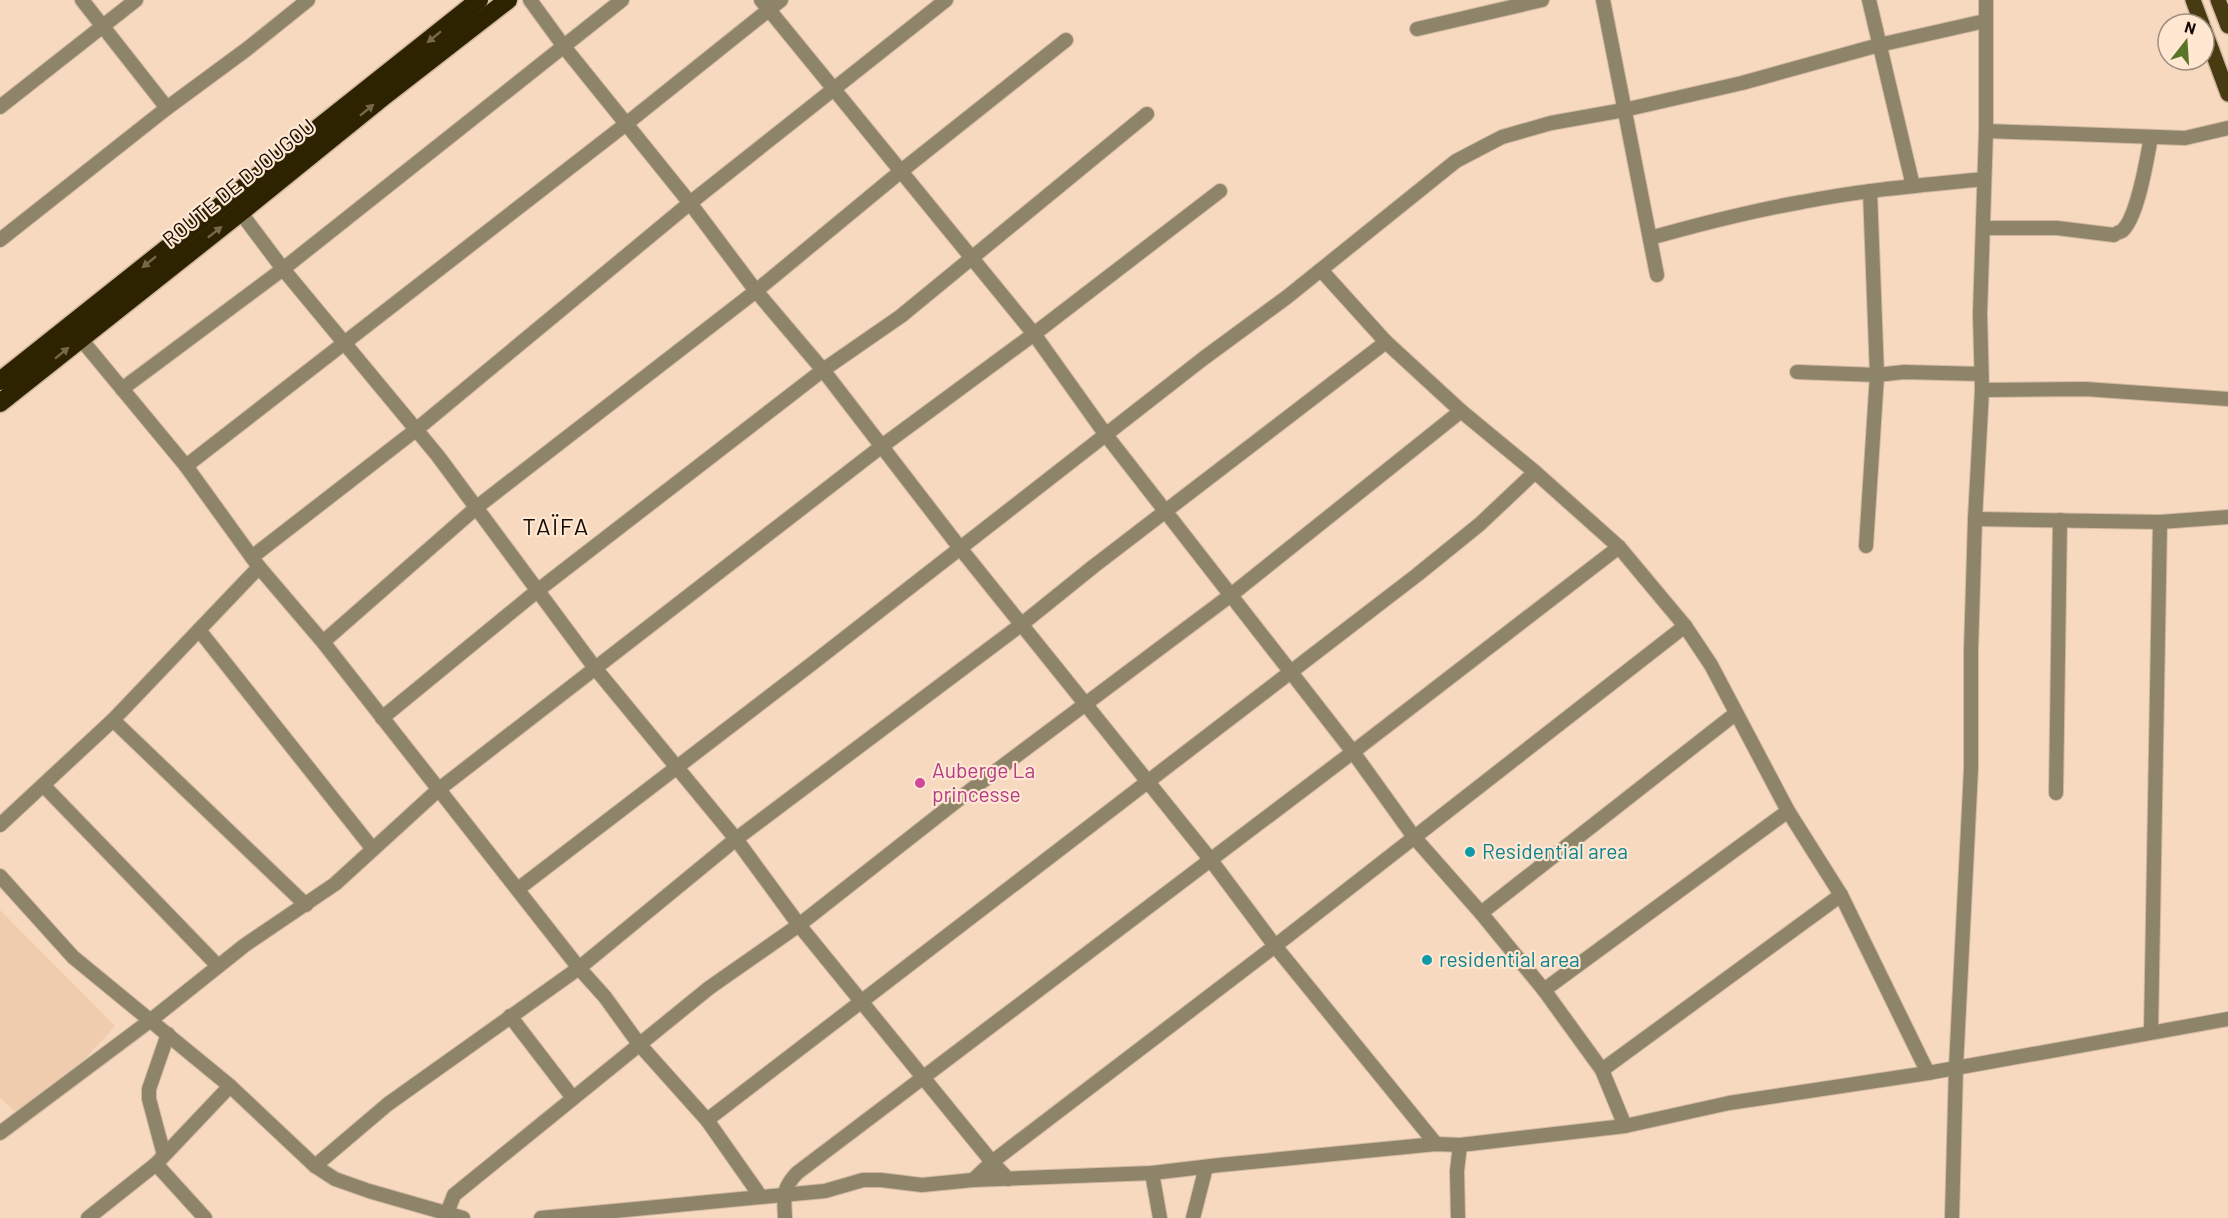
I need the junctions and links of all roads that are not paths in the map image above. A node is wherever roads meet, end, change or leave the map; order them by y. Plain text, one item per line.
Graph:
1 (81, 0) edge
2 (136, 0) edge
3 (308, 0) edge
4 (479, 0) edge
5 (508, 0) edge
6 (530, 0) edge
7 (622, 0) edge
8 (782, 0) edge
9 (946, 0) edge
10 (1542, 0) edge
11 (1603, 0) edge
12 (1869, 0) edge
13 (1986, 0) edge
14 (2218, 0) edge
15 (765, 5) edge
16 (1985, 21) junction
17 (2228, 26) edge
18 (102, 27) junction
19 (1417, 29) dead end
20 (1066, 40) dead end
21 (1878, 45) junction
22 (565, 48) junction
23 (2216, 62) edge
24 (833, 91) junction
25 (2228, 94) edge
26 (0, 107) edge
27 (167, 108) junction
28 (1624, 110) junction
29 (1148, 114) dead end
30 (626, 124) junction
31 (2228, 128) edge
32 (1986, 131) junction
33 (2151, 137) junction
34 (900, 172) junction
35 (1984, 178) junction
36 (1913, 186) junction
37 (1220, 191) dead end
38 (1870, 191) junction
39 (690, 203) junction
40 (235, 205) junction
41 (1984, 228) junction
42 (1650, 238) junction
43 (0, 240) edge
44 (971, 258) junction
45 (283, 269) junction
46 (1321, 270) junction
47 (1658, 274) dead end
48 (756, 291) junction
49 (1034, 334) junction
50 (81, 338) junction
51 (1386, 342) junction
52 (345, 343) junction
53 (823, 370) junction
54 (1797, 372) dead end
55 (23, 373) junction
56 (1981, 374) junction
57 (1877, 375) junction
58 (0, 381) edge
59 (122, 389) junction
60 (1982, 390) junction
61 (2228, 399) edge
62 (0, 403) edge
63 (1461, 411) junction
64 (417, 429) junction
65 (1106, 435) junction
66 (882, 446) junction
67 (186, 466) junction
68 (1535, 472) junction
69 (477, 507) junction
70 (1166, 512) junction
71 (2228, 517) edge
72 (1975, 519) junction
73 (2060, 520) junction
74 (2160, 522) junction
75 (1866, 546) dead end
76 (1619, 547) junction
77 (960, 548) junction
78 (255, 562) junction
79 (537, 591) junction
80 (1231, 595) junction
81 (1022, 624) junction
82 (1685, 626) junction
83 (199, 630) junction
84 (323, 642) junction
85 (595, 668) junction
86 (1291, 672) junction
87 (1084, 704) junction
88 (1735, 714) junction
89 (382, 718) junction
90 (113, 720) junction
91 (1353, 752) junction
92 (676, 768) junction
93 (1148, 782) junction
94 (44, 786) junction
95 (438, 790) junction
96 (2056, 793) dead end
97 (1788, 811) junction
98 (0, 825) edge
99 (1414, 837) junction
100 (736, 839) junction
101 (372, 848) junction
102 (1210, 859) junction
103 (0, 876) edge
104 (518, 889) junction
105 (1841, 895) junction
106 (306, 905) junction
107 (1481, 913) junction
108 (799, 925) junction
109 (1275, 946) junction
110 (218, 966) junction
111 (579, 968) junction
112 (1544, 990) junction
113 (862, 1000) junction
114 (510, 1016) junction
115 (2228, 1019) edge
116 (151, 1020) junction
117 (2151, 1032) junction
118 (168, 1034) junction
119 (639, 1044) junction
120 (1956, 1067) junction
121 (1602, 1070) junction
122 (1928, 1073) junction
123 (923, 1077) junction
124 (230, 1086) junction
125 (573, 1098) junction
126 (707, 1120) junction
127 (1625, 1126) junction
128 (0, 1133) edge
129 (1436, 1144) junction
130 (1461, 1145) junction
131 (160, 1160) junction
132 (992, 1162) junction
133 (315, 1166) junction
134 (1206, 1167) junction
135 (1152, 1173) junction
136 (1008, 1179) junction
137 (973, 1180) junction
138 (784, 1195) junction
139 (760, 1197) junction
140 (445, 1215) edge
141 (88, 1218) edge
142 (205, 1218) edge
143 (463, 1218) edge
144 (541, 1218) edge
145 (785, 1218) edge
146 (1160, 1218) edge
147 (1193, 1218) edge
148 (1458, 1218) edge
149 (1953, 1218) edge

1 - 18 street
2 - 18 street
3 - 27 street
4 -> 40 highway, ROUTE DE DJOUGOU
40 -> 5 highway, ROUTE DE DJOUGOU
6 - 22 street
7 - 22 street
8 - 15 street
9 - 24 street
10 - 19 street
11 - 28 street
12 - 21 street
13 - 16 street
14 - 17 main road
15 - 24 street
15 - 30 street
16 - 21 street
16 - 32 street
18 - 26 street
18 - 27 street
20 - 34 street
21 - 28 street
21 - 36 street
22 - 30 street
22 - 45 street
23 - 25 main road
24 - 34 street
24 - 39 street
27 - 43 street
28 - 42 street
28 - 46 street
29 - 44 street
30 - 39 street
30 - 52 street
31 - 33 street
32 - 33 street
32 - 35 street
33 - 41 street
34 - 44 street
34 - 48 street
35 - 36 street
35 - 41 street
36 - 38 street
37 - 49 street
38 - 42 street
38 - 57 street
39 - 48 street
39 - 64 street
40 - 45 street
50 -> 40 highway, ROUTE DE DJOUGOU
40 -> 55 highway, ROUTE DE DJOUGOU
41 - 56 street
42 - 47 street
44 - 49 street
44 - 53 street
45 - 52 street
45 - 59 street
46 - 51 street
46 - 65 street
48 - 53 street
48 - 69 street
49 - 65 street
49 - 66 street
55 -> 50 highway, ROUTE DE DJOUGOU
50 - 59 street
51 - 63 street
51 - 70 street
52 - 64 street
52 - 67 street
53 - 66 street
53 - 79 street
54 - 57 street
55 - 58 highway, ROUTE DE DJOUGOU
55 - 62 highway, ROUTE DE DJOUGOU
56 - 57 street
56 - 60 street
57 - 75 street
59 - 67 street
60 - 61 street
60 - 72 street
63 - 68 street
63 - 80 street
64 - 69 street
64 - 78 street
65 - 70 street
65 - 77 street
66 - 77 street
66 - 85 street
67 - 78 street
68 - 76 street
68 - 86 street
69 - 79 street
69 - 84 street
70 - 80 street
70 - 81 street
71 - 74 street
72 - 73 street
72 - 120 street
73 - 74 street
73 - 96 street
74 - 117 street
76 - 82 street
76 - 91 street
77 - 81 street
77 - 92 street
78 - 83 street
78 - 84 street
79 - 85 street
79 - 89 street
80 - 86 street
80 - 87 street
81 - 87 street
81 - 100 street
82 - 88 street
82 - 99 street
83 - 90 street
83 - 101 street
84 - 89 street
85 - 92 street
85 - 95 street
86 - 91 street
86 - 93 street
87 - 93 street
87 - 108 street
88 - 97 street
88 - 107 street
89 - 95 street
90 - 94 street
90 - 106 street
91 - 99 street
91 - 102 street
92 - 100 street
92 - 104 street
93 - 102 street
93 - 113 street
94 - 98 street
94 - 110 street
95 - 101 street
95 - 104 street
97 - 105 street
97 - 112 street
99 - 107 street
99 - 109 street
100 - 108 street
100 - 111 street
101 - 106 street
102 - 109 street
102 - 123 street
103 - 116 street
104 - 111 street
105 - 121 street
105 - 122 street
106 - 110 street
107 - 112 street
108 - 113 street
108 - 119 street
109 - 129 street
109 - 132 street
110 - 116 street
111 - 114 street
111 - 119 street
112 - 121 street
113 - 123 street
113 - 126 street
114 - 125 street
114 - 133 street
115 - 117 street
116 - 118 street
116 - 128 street
117 - 120 street
118 - 124 street
118 - 131 street
119 - 125 street
119 - 126 street
120 - 122 street
120 - 149 street
121 - 127 street
122 - 127 street
123 - 132 street
123 - 138 street
124 - 131 street
124 - 133 street
125 - 140 street
126 - 139 street
127 - 130 street
129 - 130 street
129 - 134 street
130 - 148 street
131 - 141 street
131 - 142 street
132 - 136 street
132 - 137 street
133 - 140 street
134 - 135 street
134 - 147 street
135 - 136 street
135 - 146 street
136 - 137 street
137 - 138 street
138 - 139 street
138 - 145 street
139 - 144 street
140 - 143 street

